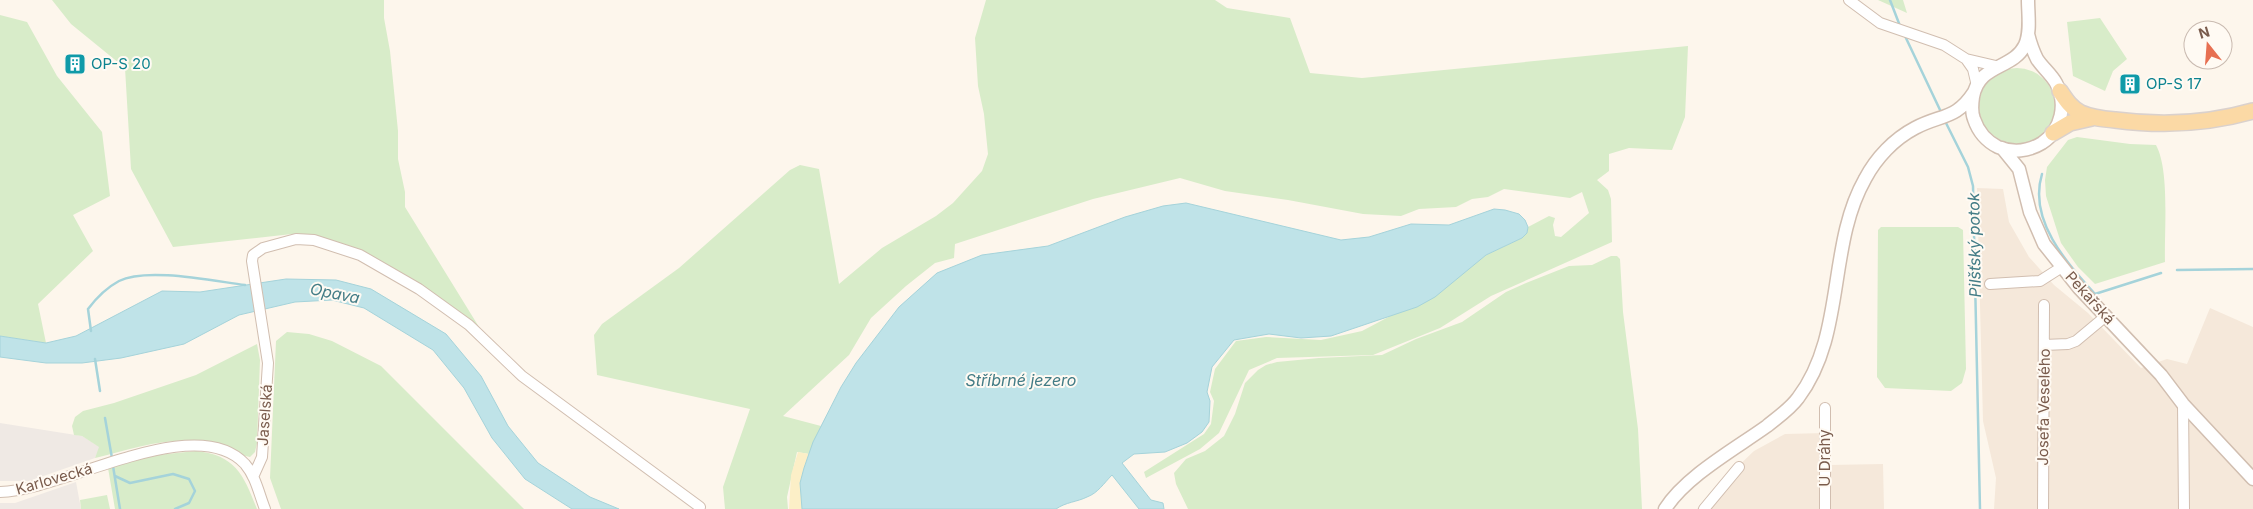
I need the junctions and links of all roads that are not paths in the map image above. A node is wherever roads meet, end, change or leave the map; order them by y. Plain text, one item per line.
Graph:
1 (1848, 0) edge
2 (2028, 0) edge
3 (2028, 34) junction
4 (1966, 59) junction
5 (2001, 64) junction
6 (2048, 73) junction
7 (1975, 89) junction
8 (2060, 91) junction
9 (2253, 110) edge
10 (1953, 114) junction
11 (2092, 118) junction
12 (1977, 127) junction
13 (2053, 133) junction
14 (2036, 147) junction
15 (2002, 148) junction
16 (2023, 179) junction
17 (2062, 268) junction
18 (1990, 284) dead end
19 (2044, 305) dead end
20 (2106, 316) junction
21 (2044, 345) junction
22 (2183, 404) junction
23 (1825, 408) dead end
24 (1739, 467) dead end
25 (254, 477) junction
26 (2253, 478) edge
27 (0, 492) edge
28 (700, 507) dead end
29 (1669, 508) edge
30 (265, 509) edge
31 (1704, 509) edge
32 (1824, 509) edge
33 (2043, 509) edge
34 (2184, 509) edge

1 - 4 street
2 - 3 street
3 - 5 street
3 - 6 street
4 - 5 street
4 - 7 street
5 - 6 street
5 - 7 street
6 - 8 street
7 - 10 street
7 - 12 street
8 - 11 main road
8 - 13 street
9 - 11 main road
10 - 12 street
10 - 29 street
11 - 13 main road
12 - 15 street
13 - 14 street
14 - 15 street
14 - 16 street, Pekařská
15 - 16 street, Pekařská
16 - 17 street, Pekařská
17 - 18 street
17 - 20 street, Pekařská
19 - 21 street, Josefa Veselého
20 - 21 street
20 - 22 street, Pekařská
21 - 33 street, Josefa Veselého
22 - 26 street, Pekařská
22 - 34 street
23 - 32 street, U Dráhy
24 - 31 street
25 - 27 street, Karlovecká
25 - 28 street, Jaselská
25 - 30 street

